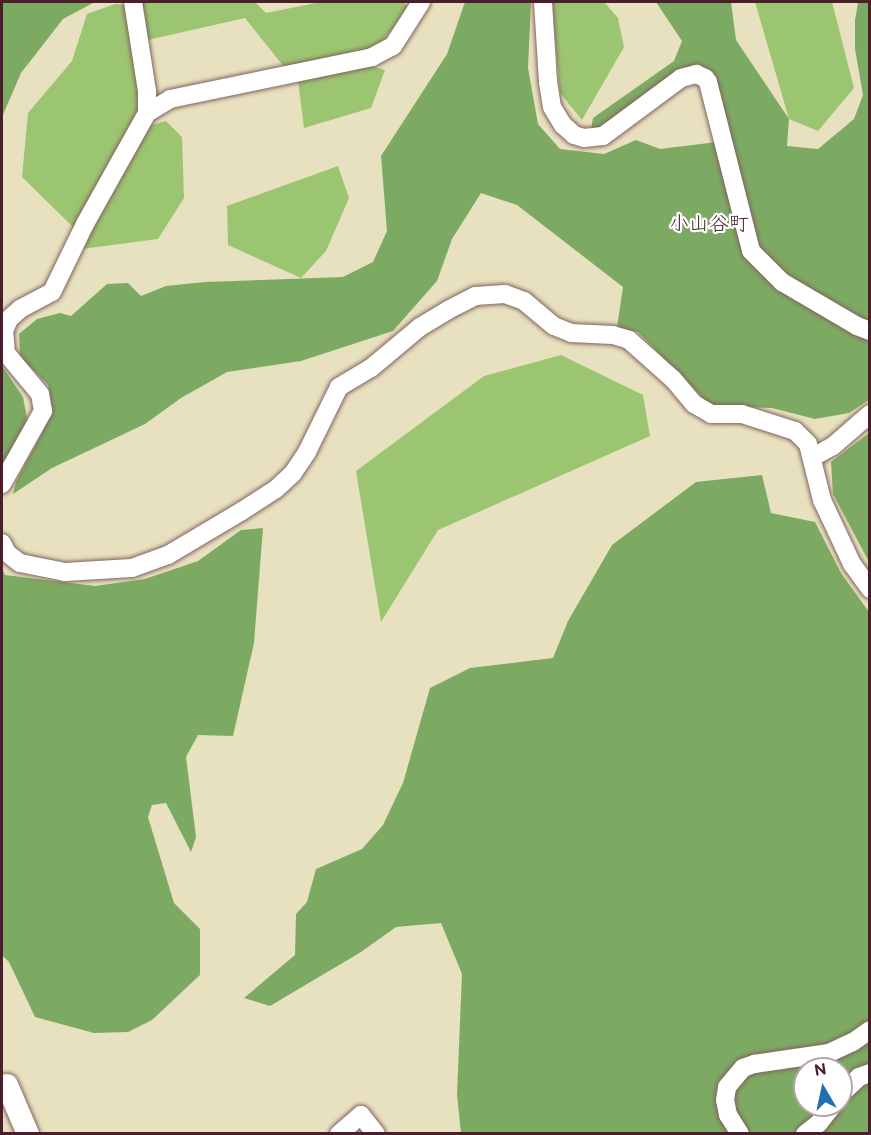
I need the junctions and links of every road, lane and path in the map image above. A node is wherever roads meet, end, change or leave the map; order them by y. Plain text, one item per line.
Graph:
1 (133, 2) edge
2 (421, 2) edge
3 (543, 2) edge
4 (147, 113) junction
5 (870, 331) edge
6 (870, 414) edge
7 (813, 457) junction
8 (2, 484) edge
9 (2, 543) edge
10 (870, 589) edge
11 (870, 1030) edge
12 (870, 1073) edge
13 (853, 1083) edge
14 (8, 1094) edge
15 (824, 1117) edge
16 (28, 1134) edge
17 (339, 1134) edge
18 (376, 1134) edge
19 (740, 1134) edge
20 (805, 1134) edge

1 - 4 street
2 - 4 street
3 - 5 street
4 - 8 street
6 - 7 street
7 - 9 street
7 - 10 street
11 - 19 street
12 - 13 street
14 - 16 street
15 - 20 street
17 - 18 street

